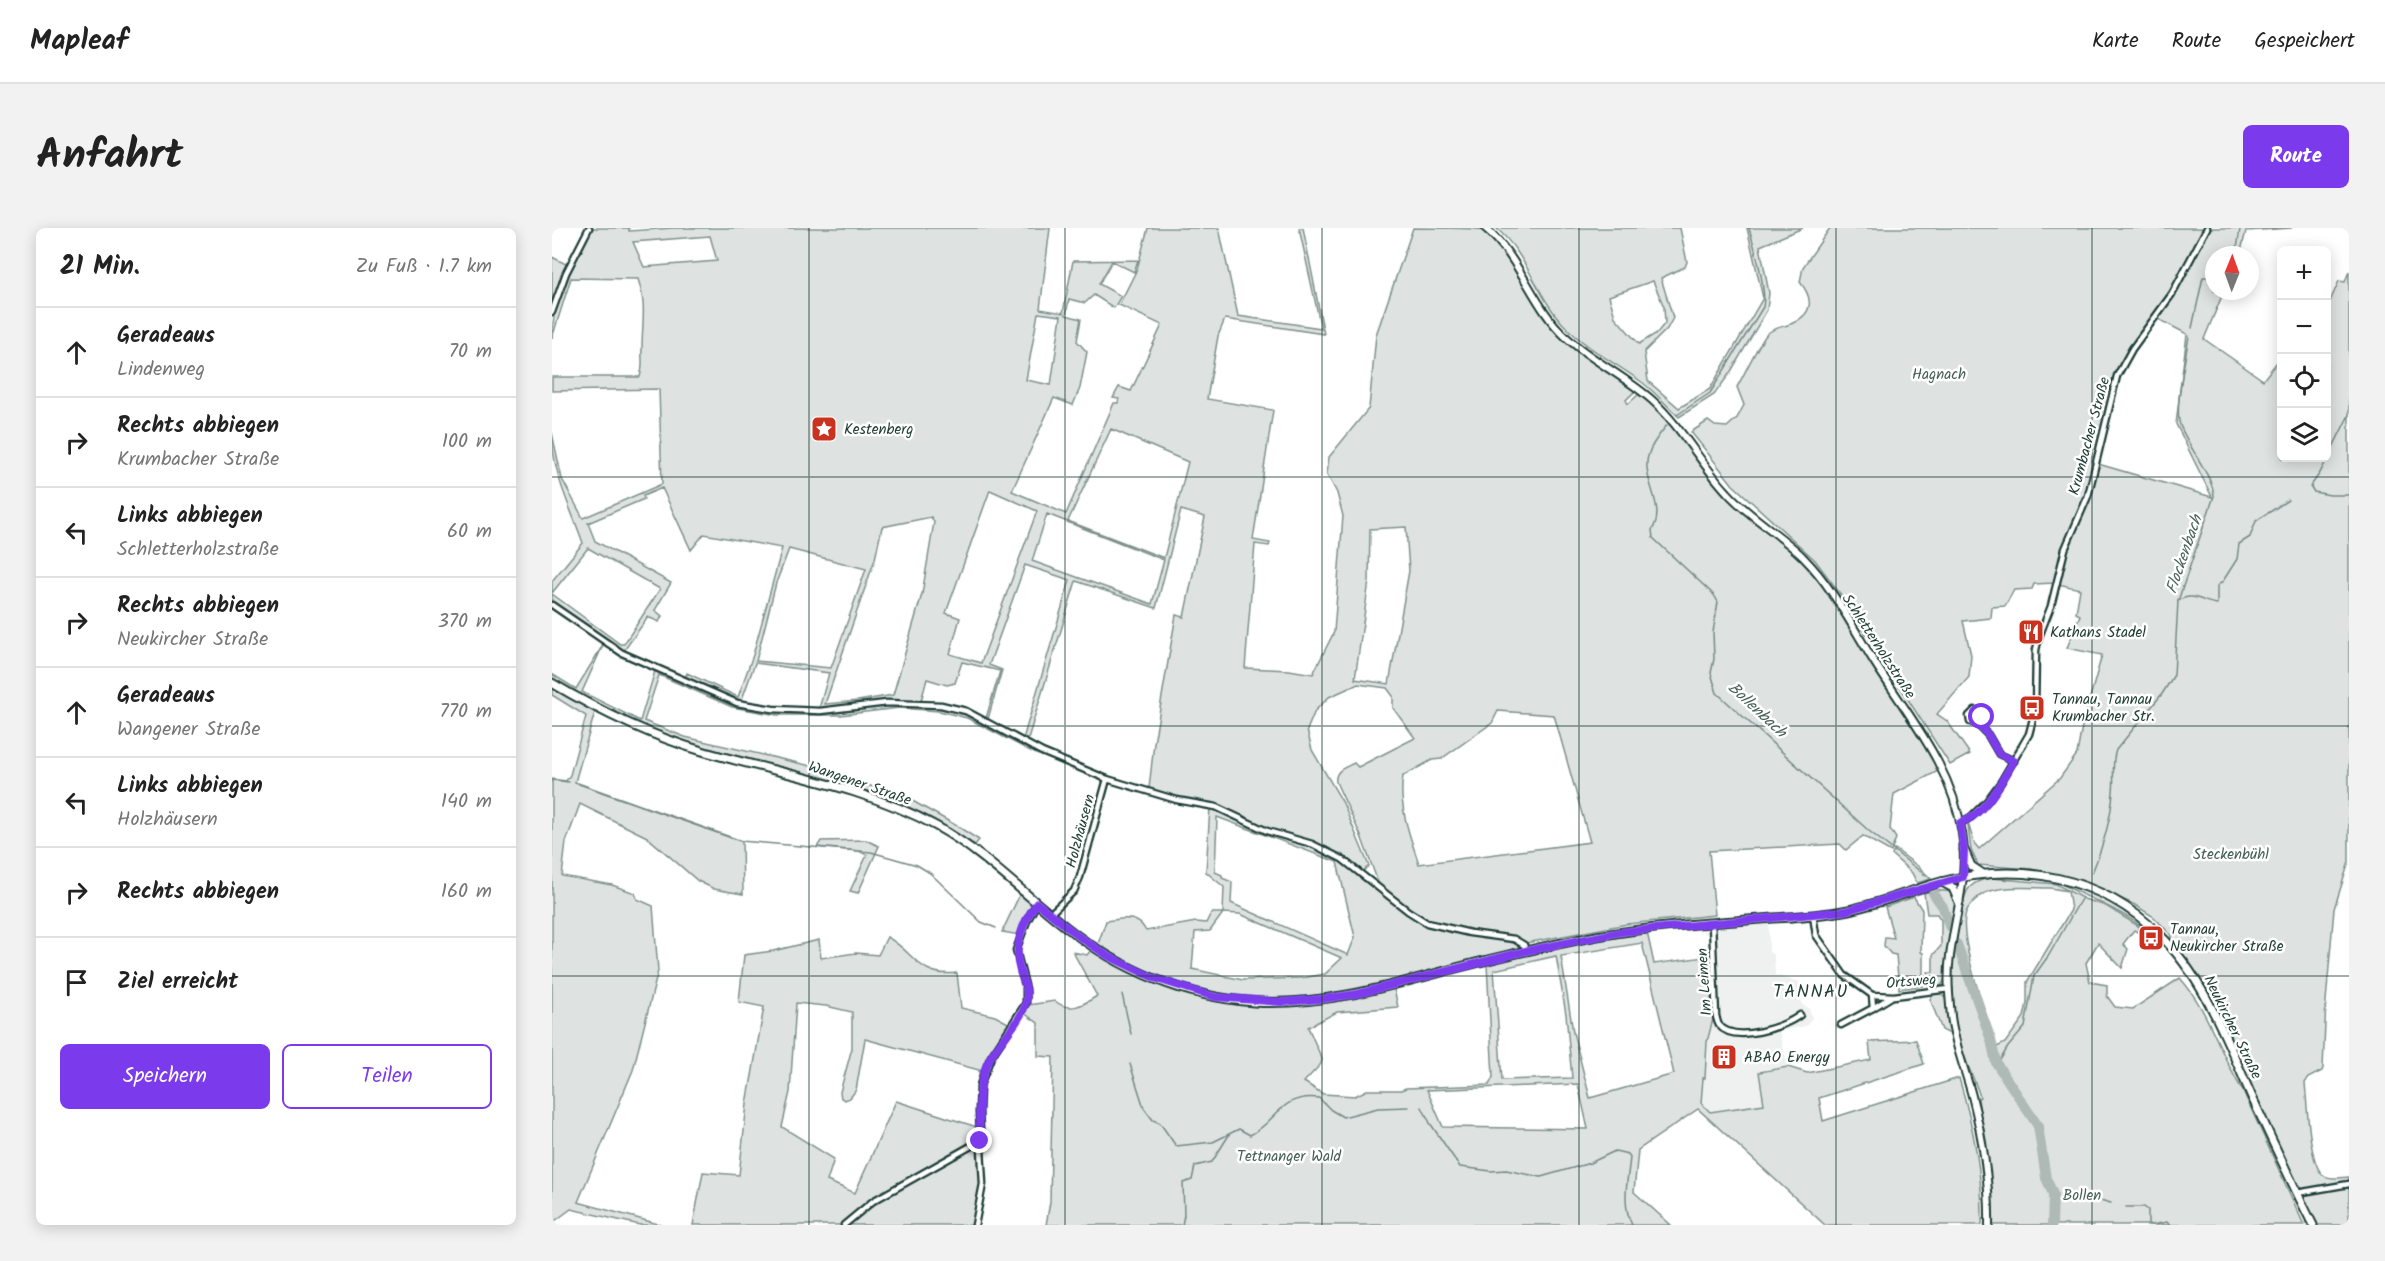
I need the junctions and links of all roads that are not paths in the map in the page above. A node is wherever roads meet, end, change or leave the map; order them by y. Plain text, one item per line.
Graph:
1 (589, 228) edge
2 (1485, 228) edge
3 (2207, 228) edge
4 (552, 312) edge
5 (552, 604) edge
6 (552, 683) edge
7 (1977, 724) dead end
8 (2014, 761) junction
9 (1107, 779) junction
10 (1960, 823) junction
11 (1964, 850) junction
12 (1983, 874) junction
13 (1963, 877) junction
14 (1942, 882) junction
15 (1959, 902) junction
16 (1037, 903) junction
17 (1050, 914) junction
18 (1813, 915) junction
19 (1712, 923) junction
20 (1655, 928) joint
21 (1526, 951) junction
22 (1949, 989) junction
23 (1872, 995) junction
24 (1894, 996) junction
25 (1873, 1008) junction
26 (1800, 1015) dead end
27 (1841, 1024) dead end
28 (980, 1141) junction
29 (2349, 1184) edge
30 (2297, 1193) junction
31 (844, 1225) edge
32 (975, 1225) edge
33 (1989, 1225) edge
34 (2313, 1225) edge

1 - 4 street
2 - 10 street, Schletterholzstraße
3 - 8 street, Krumbacher Straße
5 - 9 street, Holzhäusern
6 - 16 main road, Wangener Straße
7 - 8 street
8 - 10 street, Krumbacher Straße
9 - 17 street, Holzhäusern
9 - 21 street, Holzhäusern
10 - 11 street, Schletterholzstraße
11 - 12 main road
11 - 13 street, Schletterholzstraße
12 - 13 main road, Neukircher Straße
12 - 30 main road, Neukircher Straße
13 - 14 main road, Neukircher Straße
13 - 15 street, Schletterholzstraße
14 - 15 main road
14 - 18 main road, Neukircher Straße
15 - 22 street, Schletterholzstraße
16 - 17 main road, Wangener Straße
16 - 28 street
17 - 21 main road, Wangener Straße
18 - 19 main road, Neukircher Straße
18 - 23 street, Ortsweg
19 - 20 main road, Neukircher Straße
19 - 26 street, Im Leimen
20 - 21 main road, Wangener Straße
22 - 24 street, Ortsweg
22 - 33 street, Schletterholzstraße
23 - 24 street, Ortsweg
23 - 25 street
24 - 25 street
25 - 27 street
28 - 31 street
28 - 32 street
29 - 30 street
30 - 34 main road, Neukircher Straße

